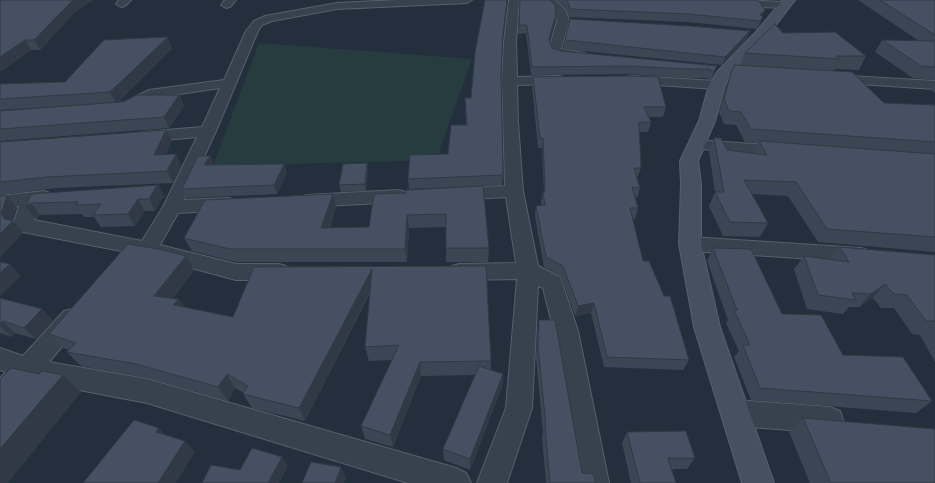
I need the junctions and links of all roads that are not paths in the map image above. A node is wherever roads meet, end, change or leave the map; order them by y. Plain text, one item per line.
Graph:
1 (467, 0) edge
2 (514, 0) edge
3 (550, 0) edge
4 (725, 3) edge
5 (787, 3) edge
6 (746, 33) edge
7 (761, 35) junction
8 (590, 57) edge
9 (623, 75) edge
10 (723, 75) junction
11 (818, 78) edge
12 (569, 80) edge
13 (509, 81) junction
14 (229, 84) junction
15 (935, 85) edge
16 (112, 109) edge
17 (208, 132) junction
18 (129, 138) edge
19 (696, 145) junction
20 (801, 152) edge
21 (514, 191) junction
22 (443, 194) edge
23 (64, 196) edge
24 (419, 196) edge
25 (31, 198) junction
26 (291, 201) edge
27 (0, 202) edge
28 (244, 203) edge
29 (172, 207) junction
30 (690, 244) junction
31 (141, 248) junction
32 (882, 256) edge
33 (119, 264) edge
34 (528, 271) junction
35 (299, 272) edge
36 (441, 272) edge
37 (84, 305) edge
38 (0, 359) edge
39 (28, 369) junction
40 (0, 394) edge
41 (736, 413) junction
42 (856, 423) edge
43 (456, 483) edge
44 (492, 483) edge
45 (594, 483) edge
46 (758, 483) edge

1 - 14 street
2 - 13 street
3 - 8 street
4 - 5 street
5 - 7 street
6 - 7 street
7 - 10 street
9 - 10 street
10 - 19 street
11 - 15 street
12 - 13 street
13 - 21 street
14 - 16 street
14 - 17 street
17 - 18 street
17 - 29 street
19 - 20 street
19 - 30 street
21 - 22 street
21 - 34 street
23 - 25 street
24 - 26 street
25 - 27 street
25 - 31 street
28 - 29 street
29 - 31 street
30 - 32 street
30 - 41 street
31 - 33 street
31 - 35 street
34 - 36 street
34 - 44 street
34 - 45 street
37 - 39 street
38 - 39 street
39 - 40 street
39 - 43 street
41 - 42 street
41 - 46 street

